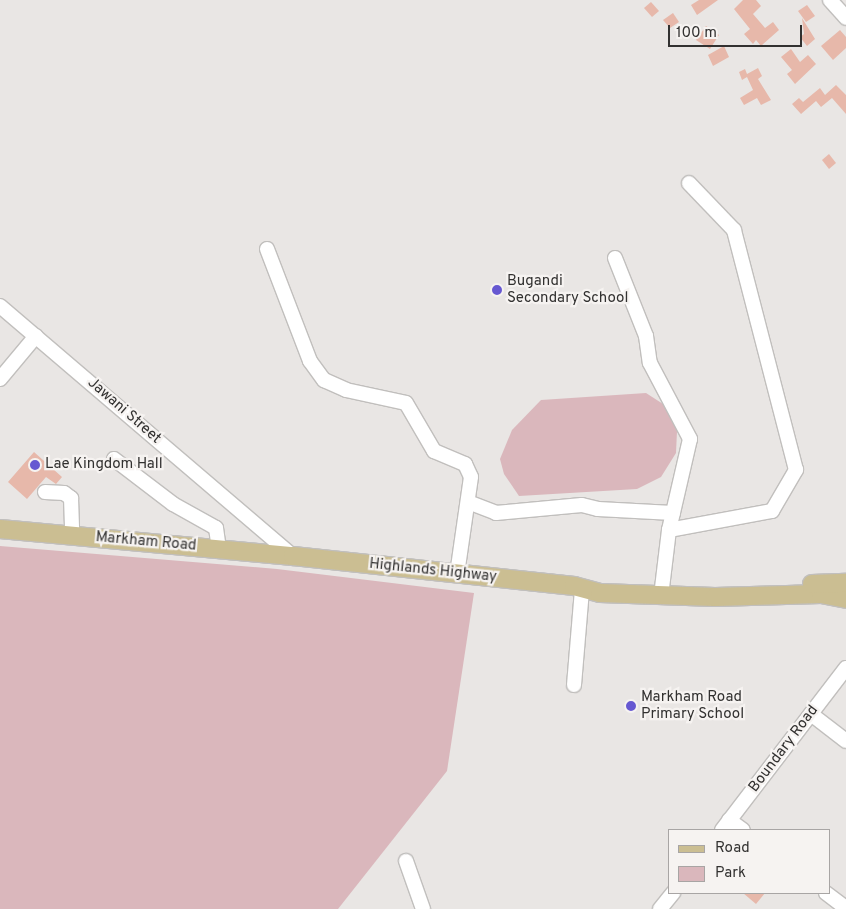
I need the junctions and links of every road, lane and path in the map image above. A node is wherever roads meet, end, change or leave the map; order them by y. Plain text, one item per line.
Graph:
1 (830, 0) edge
2 (846, 18) edge
3 (689, 184) dead end
4 (267, 249) dead end
5 (615, 258) dead end
6 (0, 306) edge
7 (36, 336) junction
8 (0, 379) edge
9 (114, 459) dead end
10 (45, 492) dead end
11 (468, 502) junction
12 (673, 513) junction
13 (0, 529) edge
14 (669, 530) junction
15 (72, 536) junction
16 (219, 549) junction
17 (293, 556) junction
18 (457, 574) junction
19 (846, 584) edge
20 (578, 588) junction
21 (662, 588) junction
22 (846, 599) edge
23 (846, 668) edge
24 (574, 685) dead end
25 (810, 714) junction
26 (846, 741) edge
27 (726, 825) edge
28 (740, 829) edge
29 (406, 861) dead end
30 (672, 894) edge
31 (827, 894) edge
32 (846, 908) edge
33 (423, 909) edge
34 (660, 909) edge

1 - 2 street
3 - 14 street
4 - 11 street
5 - 12 street
6 - 7 street, Jawani Street
7 - 8 street
7 - 17 street, Jawani Street
9 - 16 street
10 - 15 street
11 - 12 street
11 - 18 street
12 - 14 street
13 - 15 main road, Markham Road
14 - 21 street
15 - 16 main road, Markham Road
16 - 17 main road, Markham Road
17 - 18 main road, Highlands Highway
18 - 20 main road, Highlands Highway
19 - 21 main road, Highlands Highway
20 - 21 main road, Highlands Highway
20 - 22 main road, Highlands Highway
20 - 24 street
23 - 25 street, Boundary Road
25 - 26 street
25 - 27 street, Boundary Road
27 - 28 street
29 - 33 street
30 - 34 street
31 - 32 street

